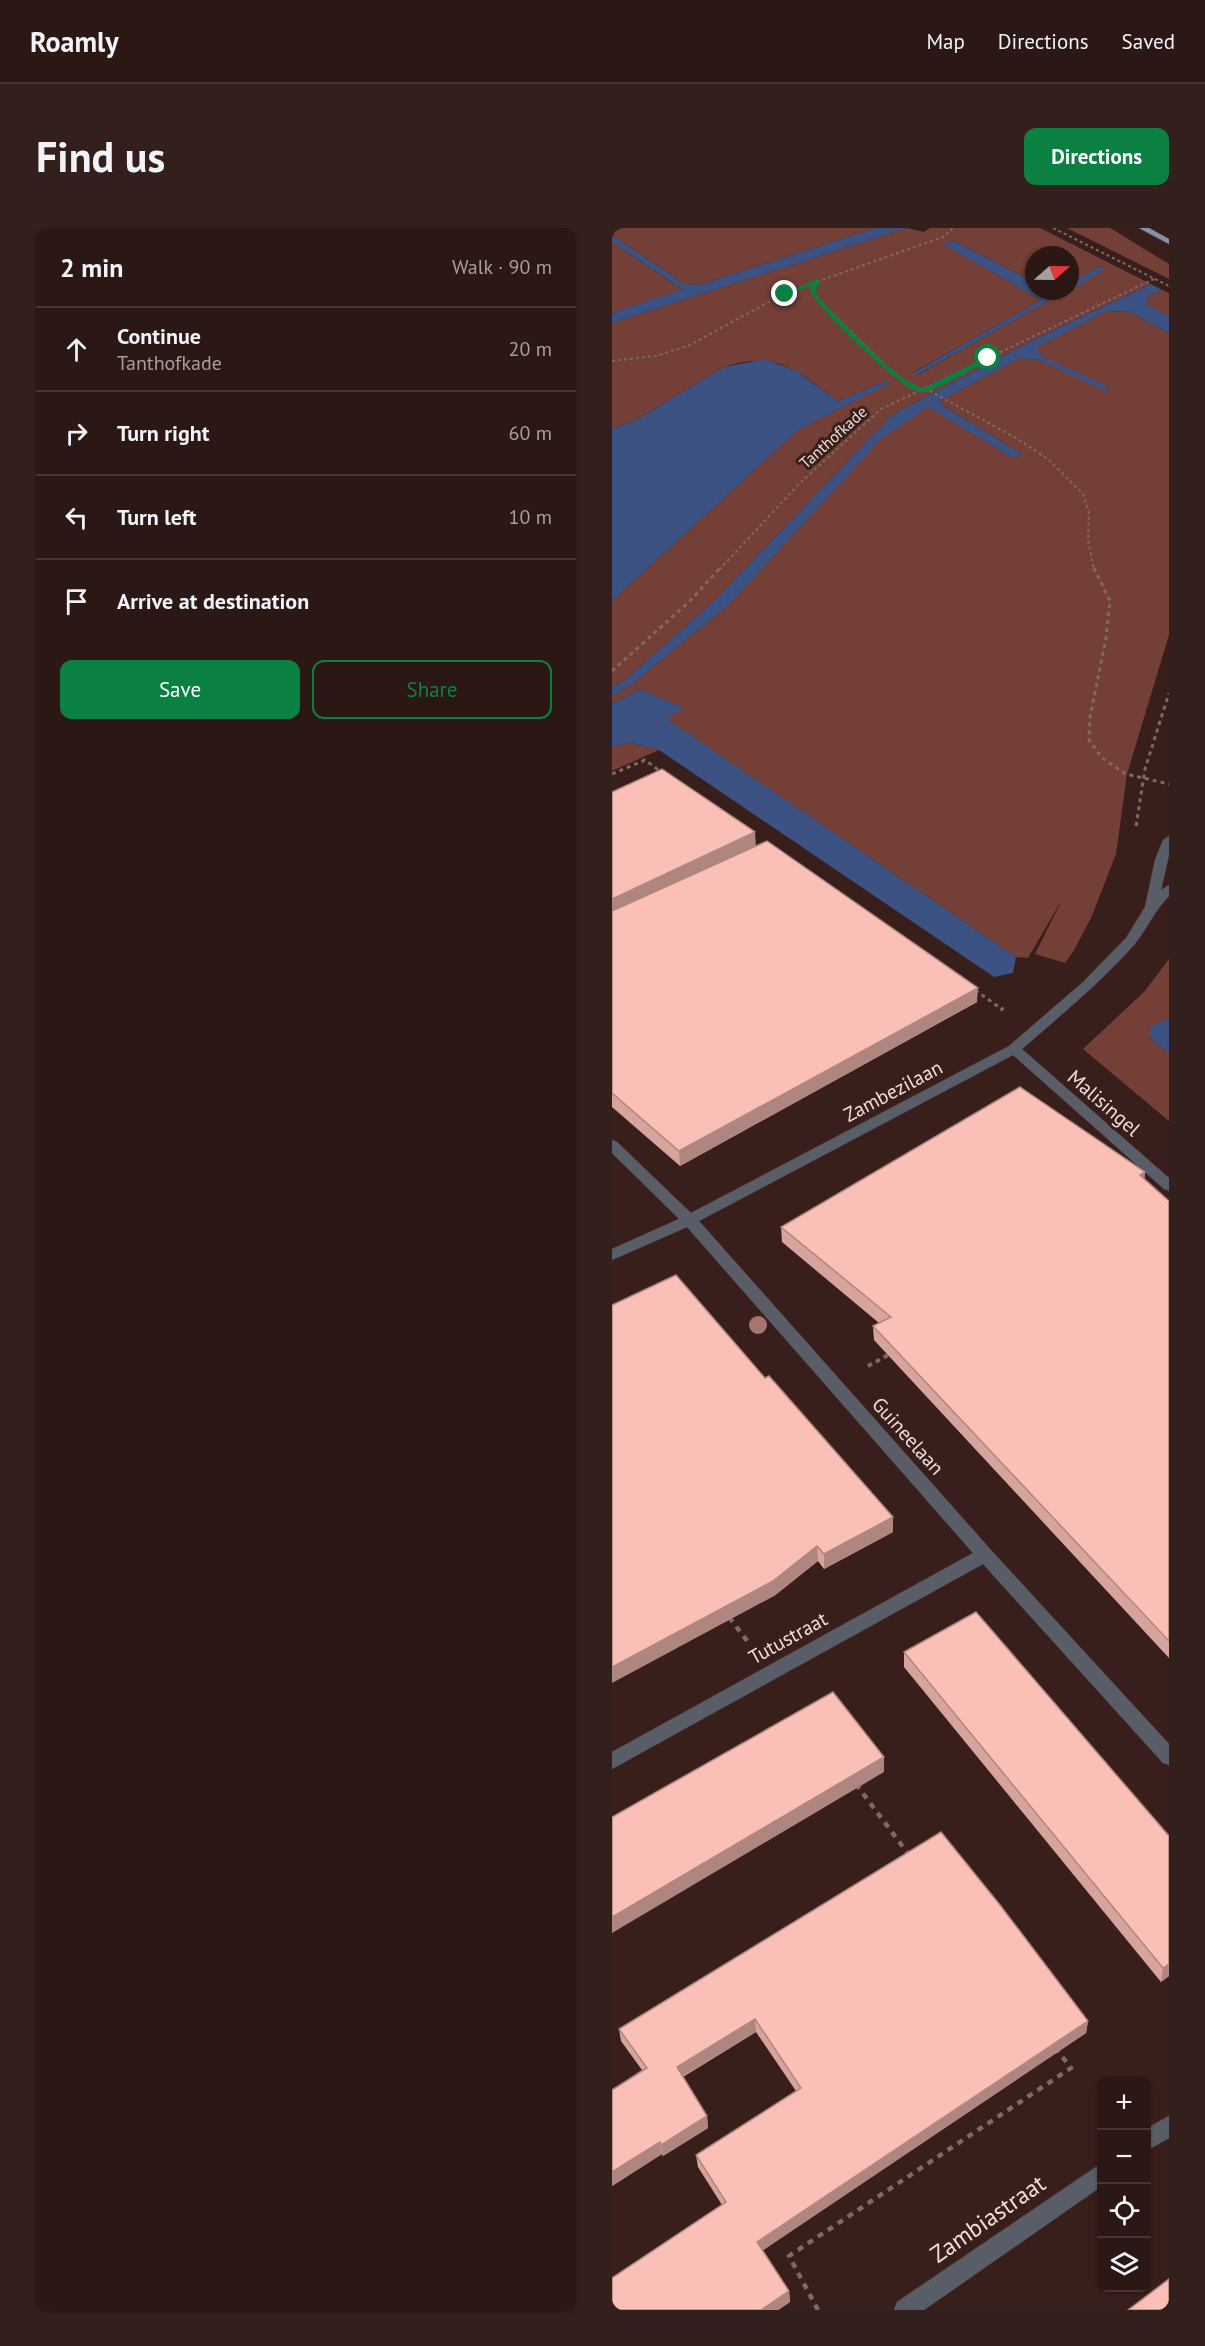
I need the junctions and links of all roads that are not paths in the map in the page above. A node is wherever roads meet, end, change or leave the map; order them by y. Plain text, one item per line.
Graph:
1 (1143, 228) edge
2 (1169, 242) edge
3 (1169, 840) edge
4 (1169, 890) edge
5 (1151, 907) junction
6 (1014, 1049) junction
7 (612, 1145) edge
8 (1169, 1186) edge
9 (689, 1220) junction
10 (612, 1255) edge
11 (985, 1555) junction
12 (1169, 1757) edge
13 (612, 1761) edge
14 (1169, 2126) edge
15 (1151, 2138) edge
16 (1097, 2176) edge
17 (905, 2310) edge

1 - 2 main road
3 - 5 street, Zambezilaan
4 - 5 street, Zambezilaan
5 - 6 street, Zambezilaan
6 - 8 street, Malisingel
6 - 9 street, Zambezilaan
7 - 9 street, Guineelaan
9 - 10 street, Zambezilaan
9 - 11 street, Guineelaan
11 - 12 street, Guineelaan
11 - 13 street, Tutustraat
14 - 15 street
16 - 17 street, Zambiastraat

